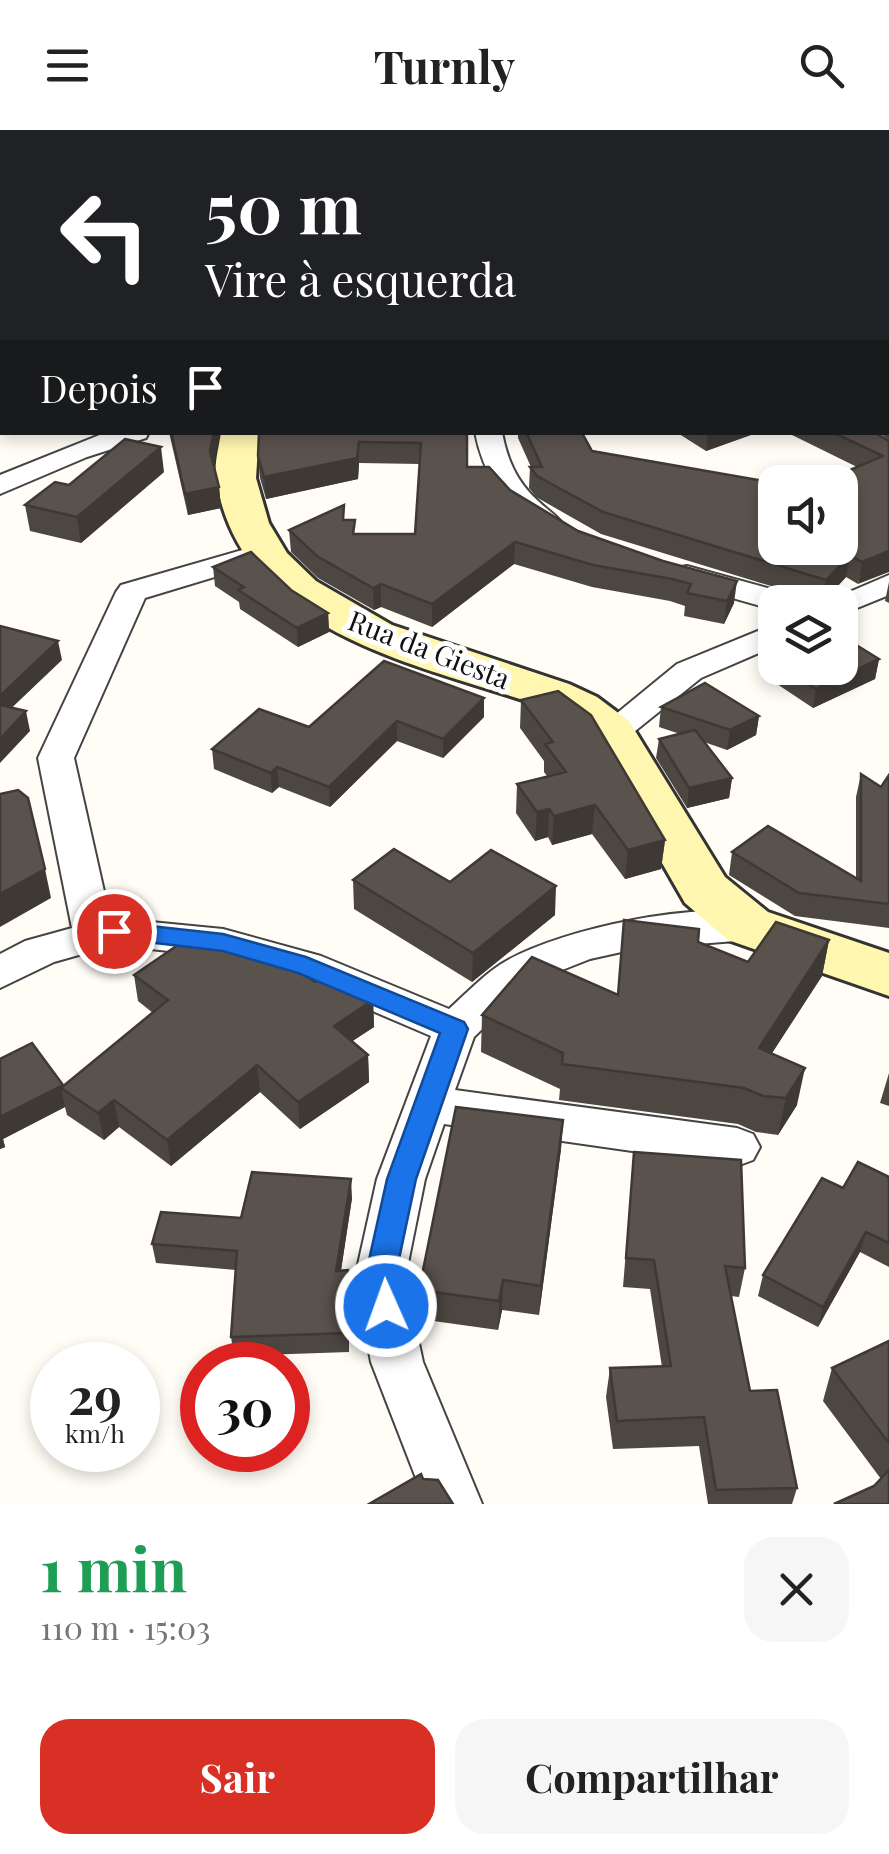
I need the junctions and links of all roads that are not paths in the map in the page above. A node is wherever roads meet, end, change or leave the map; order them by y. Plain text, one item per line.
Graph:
1 (126, 435) edge
2 (240, 435) edge
3 (489, 435) edge
4 (0, 485) edge
5 (576, 537) edge
6 (266, 553) junction
7 (658, 565) edge
8 (889, 584) edge
9 (758, 595) edge
10 (858, 598) edge
11 (758, 641) edge
12 (612, 732) junction
13 (748, 926) junction
14 (94, 936) junction
15 (0, 973) edge
16 (889, 975) edge
17 (455, 1029) junction
18 (425, 1104) junction
19 (737, 1147) dead end
20 (454, 1504) edge

1 - 4 street
2 - 6 street, Rua da Giesta
3 - 5 street
6 - 12 street, Rua da Giesta
6 - 14 street
7 - 9 street
8 - 10 street
11 - 12 street
12 - 13 street
13 - 16 street
13 - 17 street
14 - 15 street
14 - 17 street
17 - 18 street
18 - 19 street
18 - 20 street

